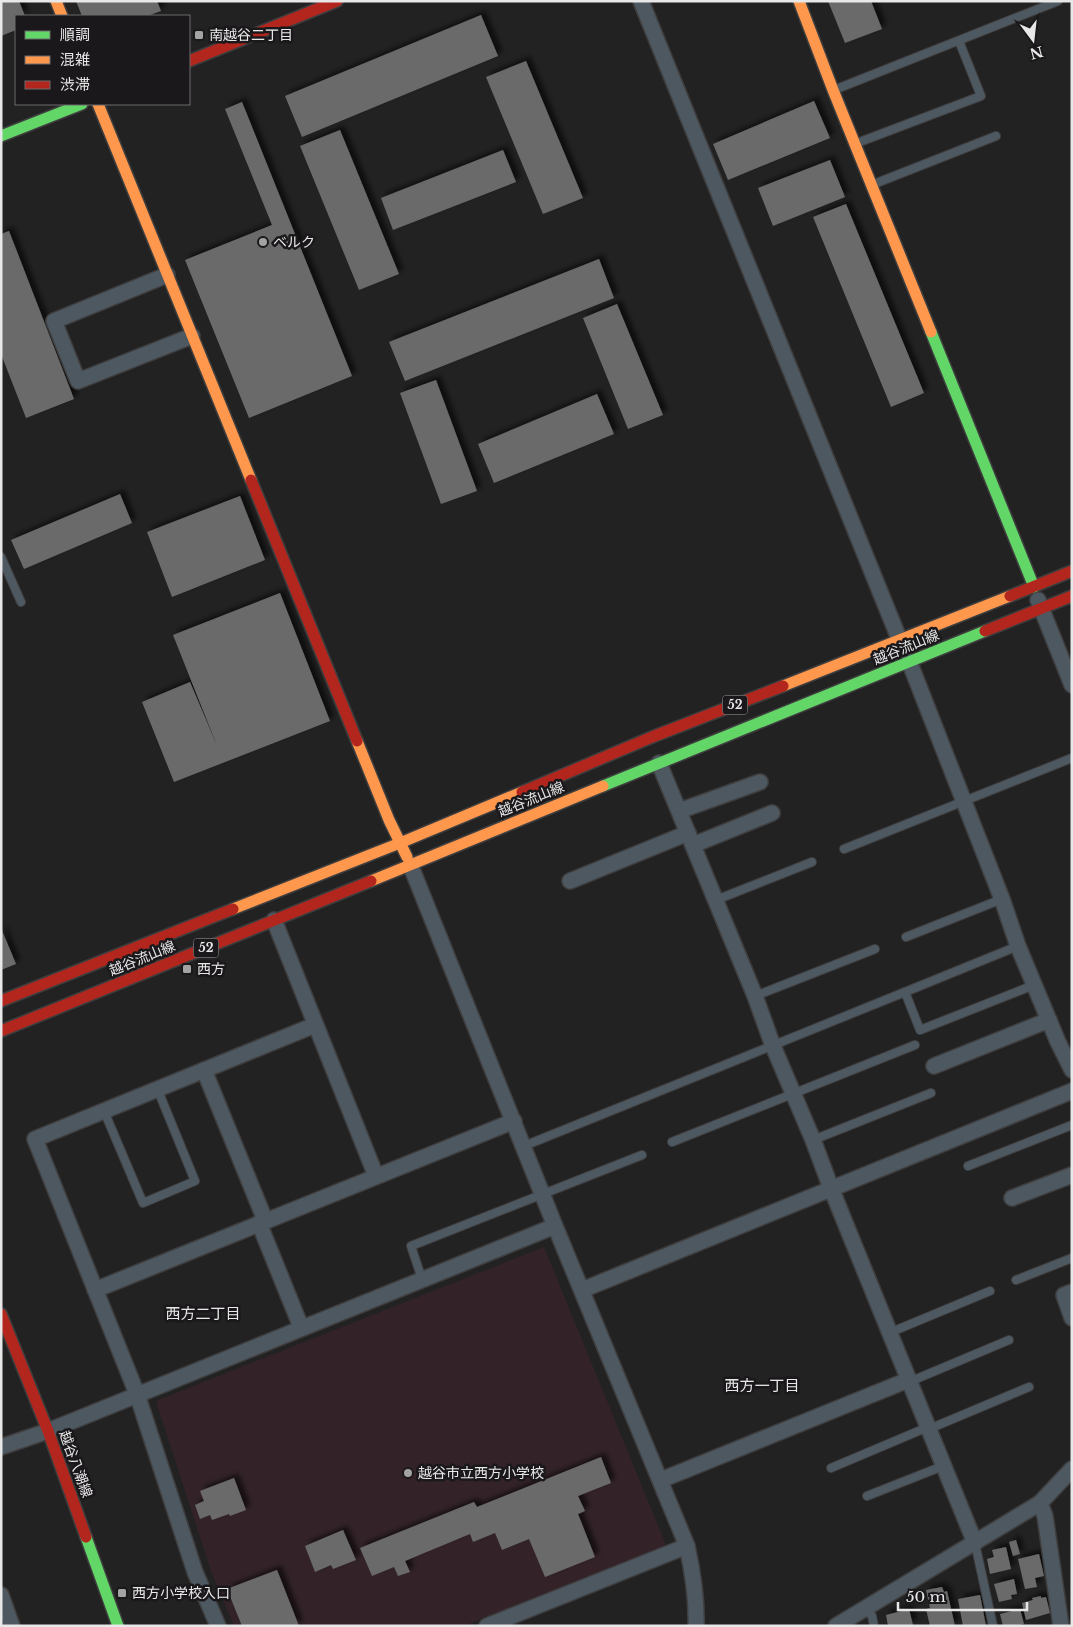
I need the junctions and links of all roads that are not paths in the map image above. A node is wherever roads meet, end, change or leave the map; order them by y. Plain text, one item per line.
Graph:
1 (56, 1) edge
2 (337, 1) edge
3 (641, 1) edge
4 (799, 1) edge
5 (1058, 1) edge
6 (62, 15) edge
7 (959, 41) junction
8 (190, 61) edge
9 (833, 90) junction
10 (79, 105) edge
11 (98, 105) edge
12 (1, 136) edge
13 (996, 136) dead end
14 (855, 144) junction
15 (872, 185) junction
16 (167, 275) junction
17 (192, 336) junction
18 (1, 557) edge
19 (1072, 571) edge
20 (1034, 587) junction
21 (1072, 596) edge
22 (21, 602) dead end
23 (1041, 608) junction
24 (900, 641) junction
25 (909, 661) junction
26 (1072, 685) edge
27 (1072, 758) edge
28 (659, 763) junction
29 (760, 782) dead end
30 (963, 801) junction
31 (679, 811) junction
32 (772, 813) dead end
33 (691, 839) junction
34 (400, 843) junction
35 (844, 849) dead end
36 (812, 862) dead end
37 (410, 864) junction
38 (570, 881) dead end
39 (1002, 899) junction
40 (716, 900) junction
41 (274, 920) junction
42 (906, 937) dead end
43 (1018, 946) junction
44 (875, 948) dead end
45 (1034, 985) junction
46 (905, 992) junction
47 (755, 996) junction
48 (1, 1001) edge
49 (1049, 1020) junction
50 (315, 1025) junction
51 (1, 1031) edge
52 (915, 1045) dead end
53 (773, 1046) junction
54 (934, 1066) dead end
55 (204, 1070) junction
56 (1072, 1070) edge
57 (157, 1088) junction
58 (1072, 1092) edge
59 (793, 1093) junction
60 (931, 1093) dead end
61 (104, 1111) junction
62 (514, 1121) junction
63 (1072, 1125) edge
64 (813, 1140) junction
65 (672, 1142) dead end
66 (524, 1146) junction
67 (642, 1154) dead end
68 (968, 1166) dead end
69 (1072, 1175) edge
70 (376, 1176) junction
71 (831, 1188) junction
72 (542, 1194) junction
73 (1012, 1198) dead end
74 (262, 1222) junction
75 (555, 1226) junction
76 (1072, 1258) edge
77 (422, 1279) junction
78 (1016, 1280) dead end
79 (95, 1290) junction
80 (582, 1290) junction
81 (990, 1291) dead end
82 (1072, 1292) edge
83 (1, 1314) edge
84 (1072, 1318) edge
85 (301, 1327) junction
86 (889, 1333) junction
87 (1009, 1340) dead end
88 (909, 1381) junction
89 (1029, 1387) dead end
90 (137, 1394) junction
91 (928, 1428) junction
92 (48, 1431) junction
93 (1, 1447) edge
94 (943, 1466) junction
95 (831, 1468) dead end
96 (1072, 1469) edge
97 (661, 1480) junction
98 (867, 1496) dead end
99 (1040, 1503) junction
100 (975, 1543) junction
101 (687, 1546) junction
102 (1, 1594) edge
103 (865, 1607) junction
104 (1062, 1622) edge
105 (12, 1626) edge
106 (118, 1626) edge
107 (218, 1626) edge
108 (487, 1626) edge
109 (696, 1626) edge
110 (836, 1626) edge
111 (874, 1626) edge
112 (993, 1626) edge

1 - 6 main road
2 - 8 main road
3 - 24 street
4 - 9 main road
5 - 7 lane
7 - 9 lane
7 - 14 lane
9 - 14 main road
10 - 12 main road
11 - 16 main road
13 - 15 lane
14 - 15 main road
15 - 20 main road
16 - 17 main road
16 - 17 street
17 - 34 main road
18 - 22 lane
19 - 20 main road, 越谷流山線 / 52
20 - 23 street
20 - 24 main road, 越谷流山線 / 52
21 - 23 main road, 越谷流山線 / 52
23 - 25 main road, 越谷流山線 / 52
23 - 26 street
24 - 34 main road, 越谷流山線 / 52
25 - 28 main road, 越谷流山線 / 52
25 - 30 street
27 - 30 lane
28 - 31 street
28 - 37 main road, 越谷流山線 / 52
29 - 31 street
30 - 35 lane
30 - 39 street
31 - 33 street
32 - 33 street
33 - 38 street
33 - 40 street
34 - 37 main road
34 - 48 main road, 越谷流山線 / 52
36 - 40 lane
37 - 41 main road, 越谷流山線 / 52
37 - 62 street
39 - 42 lane
39 - 43 street
40 - 47 street
41 - 50 street
41 - 51 main road, 越谷流山線 / 52
43 - 45 street
43 - 46 lane
44 - 47 lane
45 - 46 lane
45 - 49 street
46 - 53 lane
47 - 53 street
49 - 54 street
49 - 56 street
50 - 55 street
50 - 70 street
52 - 59 lane
53 - 59 street
53 - 66 lane
55 - 57 street
55 - 74 street
57 - 61 street
57 - 61 lane
58 - 71 street
59 - 64 street
59 - 65 lane
60 - 64 lane
61 - 79 street
62 - 66 street
62 - 70 street
63 - 68 lane
64 - 71 street
66 - 72 street
67 - 72 lane
69 - 73 street
70 - 74 street
71 - 80 street
71 - 86 street
72 - 75 street
72 - 77 lane
74 - 79 street
74 - 85 street
75 - 77 street
75 - 80 street
76 - 78 lane
77 - 85 street
79 - 90 street
80 - 97 street
81 - 86 lane
82 - 84 street
83 - 92 main road, 越谷八潮線
85 - 90 street
86 - 88 street
87 - 88 lane
88 - 91 street
88 - 97 street
89 - 91 lane
90 - 92 street
90 - 107 street
91 - 94 street
91 - 95 lane
92 - 93 street
92 - 106 main road, 越谷八潮線
94 - 98 lane
94 - 100 street
96 - 99 street
97 - 101 street
99 - 100 street
99 - 104 street
100 - 103 street
100 - 112 lane
101 - 108 street
101 - 109 street
102 - 105 street
103 - 110 street
103 - 111 lane

